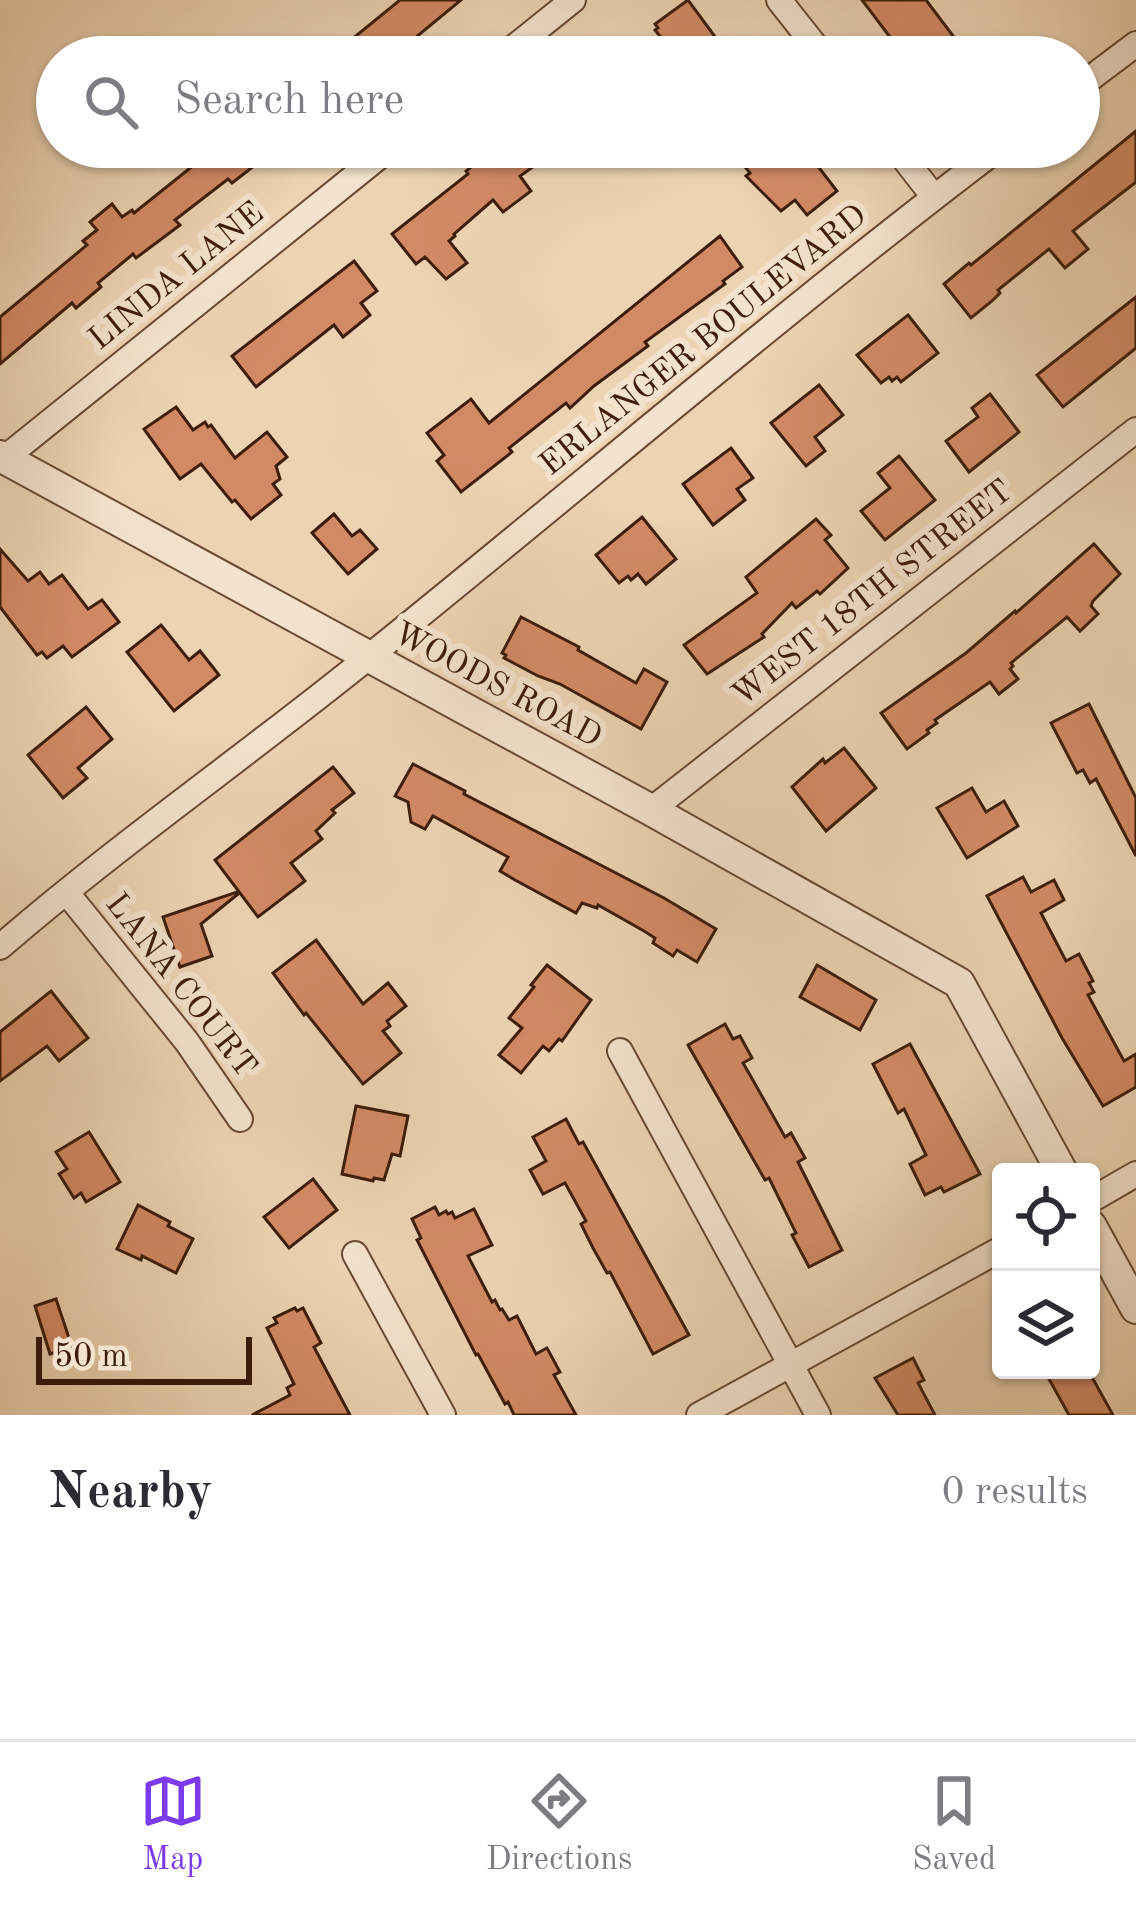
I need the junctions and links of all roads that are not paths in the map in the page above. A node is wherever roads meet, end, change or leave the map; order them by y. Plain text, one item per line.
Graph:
1 (573, 0) edge
2 (779, 0) edge
3 (528, 36) edge
4 (807, 36) edge
5 (1136, 44) edge
6 (1100, 71) edge
7 (365, 168) edge
8 (911, 168) edge
9 (972, 168) edge
10 (934, 197) junction
11 (1136, 430) edge
12 (3, 457) edge
13 (368, 658) junction
14 (651, 810) junction
15 (67, 893) junction
16 (0, 947) edge
17 (620, 1051) dead end
18 (240, 1119) dead end
19 (1057, 1163) edge
20 (1136, 1174) edge
21 (1100, 1195) edge
22 (1100, 1242) edge
23 (355, 1254) dead end
24 (992, 1255) edge
25 (1136, 1308) edge
26 (790, 1366) junction
27 (443, 1415) edge
28 (699, 1415) edge
29 (818, 1415) edge

1 - 3 street
2 - 4 street
5 - 6 street
7 - 12 street, LINDA LANE
8 - 10 street
9 - 10 street, ERLANGER BOULEVARD
10 - 13 street, ERLANGER BOULEVARD
11 - 14 street, WEST 18TH STREET
12 - 13 street, WOODS ROAD
13 - 14 street, WOODS ROAD
13 - 15 street, ERLANGER BOULEVARD
14 - 19 street, WOODS ROAD
15 - 16 street, ERLANGER BOULEVARD
15 - 18 street, LANA COURT
17 - 26 street
20 - 21 street
22 - 25 street
23 - 27 street
24 - 26 street
26 - 28 street
26 - 29 street

